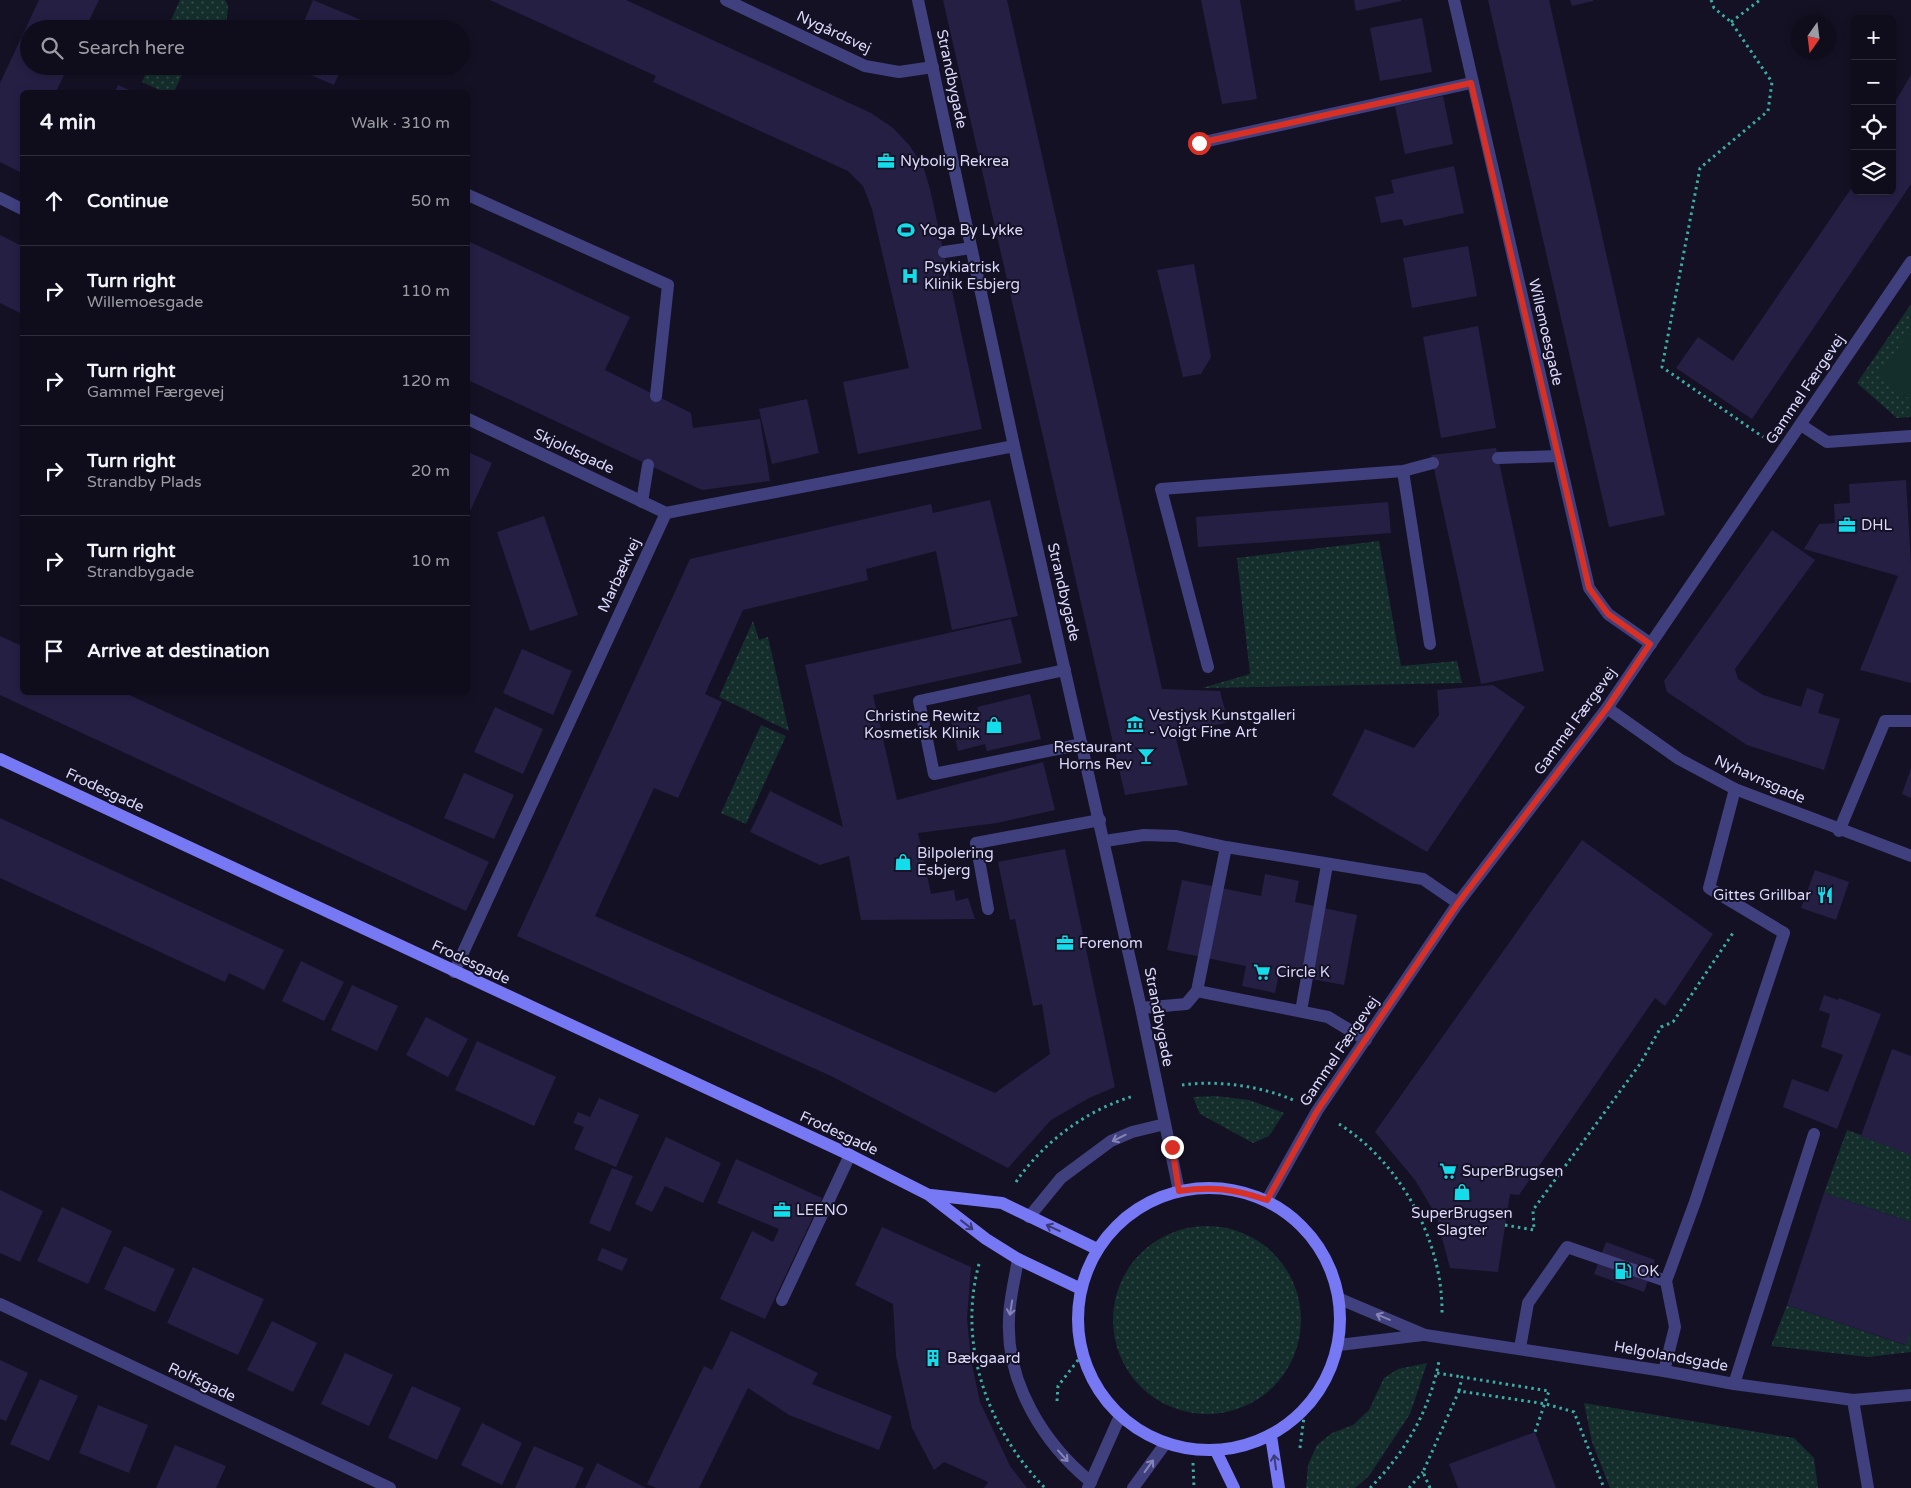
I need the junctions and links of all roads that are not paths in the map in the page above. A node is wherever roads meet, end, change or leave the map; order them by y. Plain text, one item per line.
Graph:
1 (726, 0) edge
2 (918, 0) edge
3 (1454, 0) edge
4 (933, 67) junction
5 (1471, 83) junction
6 (1199, 143) dead end
7 (470, 196) edge
8 (0, 198) edge
9 (20, 208) edge
10 (972, 248) junction
11 (944, 252) dead end
12 (1911, 262) edge
13 (656, 396) dead end
14 (470, 420) edge
15 (1801, 425) junction
16 (1911, 436) edge
17 (1014, 446) junction
18 (1558, 456) junction
19 (1498, 458) dead end
20 (1433, 463) dead end
21 (648, 465) dead end
22 (1403, 471) junction
23 (642, 502) junction
24 (666, 512) junction
25 (1430, 644) dead end
26 (1650, 644) junction
27 (1208, 666) dead end
28 (1065, 670) junction
29 (1607, 708) junction
30 (1911, 721) edge
31 (1082, 744) junction
32 (0, 759) edge
33 (1735, 789) junction
34 (1100, 820) junction
35 (1839, 831) junction
36 (1104, 841) junction
37 (1226, 848) junction
38 (1911, 856) edge
39 (1327, 865) junction
40 (1458, 903) junction
41 (988, 908) dead end
42 (454, 972) junction
43 (1197, 992) junction
44 (1141, 1008) junction
45 (1301, 1011) junction
46 (1366, 1040) junction
47 (1166, 1124) junction
48 (1814, 1134) dead end
49 (850, 1156) junction
50 (1179, 1191) junction
51 (929, 1194) junction
52 (1267, 1200) junction
53 (1029, 1217) junction
54 (1097, 1249) junction
55 (1018, 1260) junction
56 (1666, 1281) junction
57 (1081, 1289) junction
58 (1340, 1299) junction
59 (782, 1300) dead end
60 (0, 1304) edge
61 (1425, 1335) junction
62 (1339, 1345) junction
63 (1520, 1348) junction
64 (1664, 1371) junction
65 (1734, 1384) junction
66 (1911, 1395) edge
67 (1853, 1400) junction
68 (1120, 1416) junction
69 (1271, 1436) junction
70 (1165, 1444) junction
71 (1216, 1451) junction
72 (1090, 1485) edge
73 (390, 1488) edge
74 (1133, 1488) edge
75 (1234, 1488) edge
76 (1279, 1488) edge
77 (1868, 1488) edge

1 - 4 street, Nygårdsvej
2 - 4 street, Strandbygade
3 - 5 street, Willemoesgade
4 - 10 street, Strandbygade
5 - 6 street
5 - 18 street, Willemoesgade
7 - 13 street
8 - 9 street
10 - 11 street
10 - 17 street, Strandbygade
12 - 15 street, Gammel Færgevej
14 - 23 street, Skjoldsgade
15 - 16 street
15 - 26 street, Gammel Færgevej
17 - 24 street
17 - 28 street, Strandbygade
18 - 19 street
18 - 26 street, Willemoesgade
20 - 22 street
21 - 23 street
22 - 25 street
22 - 27 street
23 - 24 street, Skjoldsgade
24 - 42 street, Marbækvej
26 - 29 street, Gammel Færgevej
28 - 31 street, Strandbygade
28 - 31 street
29 - 33 street, Nyhavnsgade
29 - 40 street, Gammel Færgevej
30 - 35 street
31 - 34 street, Strandbygade
32 - 42 main road, Frodesgade
33 - 35 street, Nyhavnsgade
33 - 56 street
34 - 36 street, Strandbygade
34 - 41 street
35 - 38 street, Nyhavnsgade
36 - 37 street
36 - 44 street, Strandbygade
37 - 39 street
37 - 43 street
39 - 40 street
39 - 45 street
40 - 46 street, Gammel Færgevej
42 - 49 main road, Frodesgade
43 - 44 street
43 - 45 street
44 - 47 street, Strandbygade
45 - 46 street
46 - 52 street, Gammel Færgevej
47 - 50 street, Strandbygade
47 -> 53 street
48 - 65 street
49 - 51 main road, Frodesgade
49 - 59 street
50 - 52 main road
50 - 54 main road
51 - 53 main road, Frodesgade
51 -> 55 main road, Frodesgade
52 - 58 main road
54 -> 53 main road, Frodesgade
54 - 57 main road
55 - 57 main road, Frodesgade
55 -> 72 street
56 - 63 street
56 - 64 street
57 - 68 main road
61 -> 58 street, Helgolandsgade
58 - 62 main road
60 - 73 street, Rolfsgade
61 - 62 street, Helgolandsgade
61 - 63 street, Helgolandsgade
62 - 69 main road
63 - 64 street, Helgolandsgade
64 - 65 street, Helgolandsgade
65 - 67 street, Helgolandsgade
66 - 67 street, Helgolandsgade
67 - 77 street
68 - 70 main road
68 - 72 street
69 - 71 main road
76 -> 69 main road
70 - 71 main road
74 -> 70 street
71 - 75 main road

